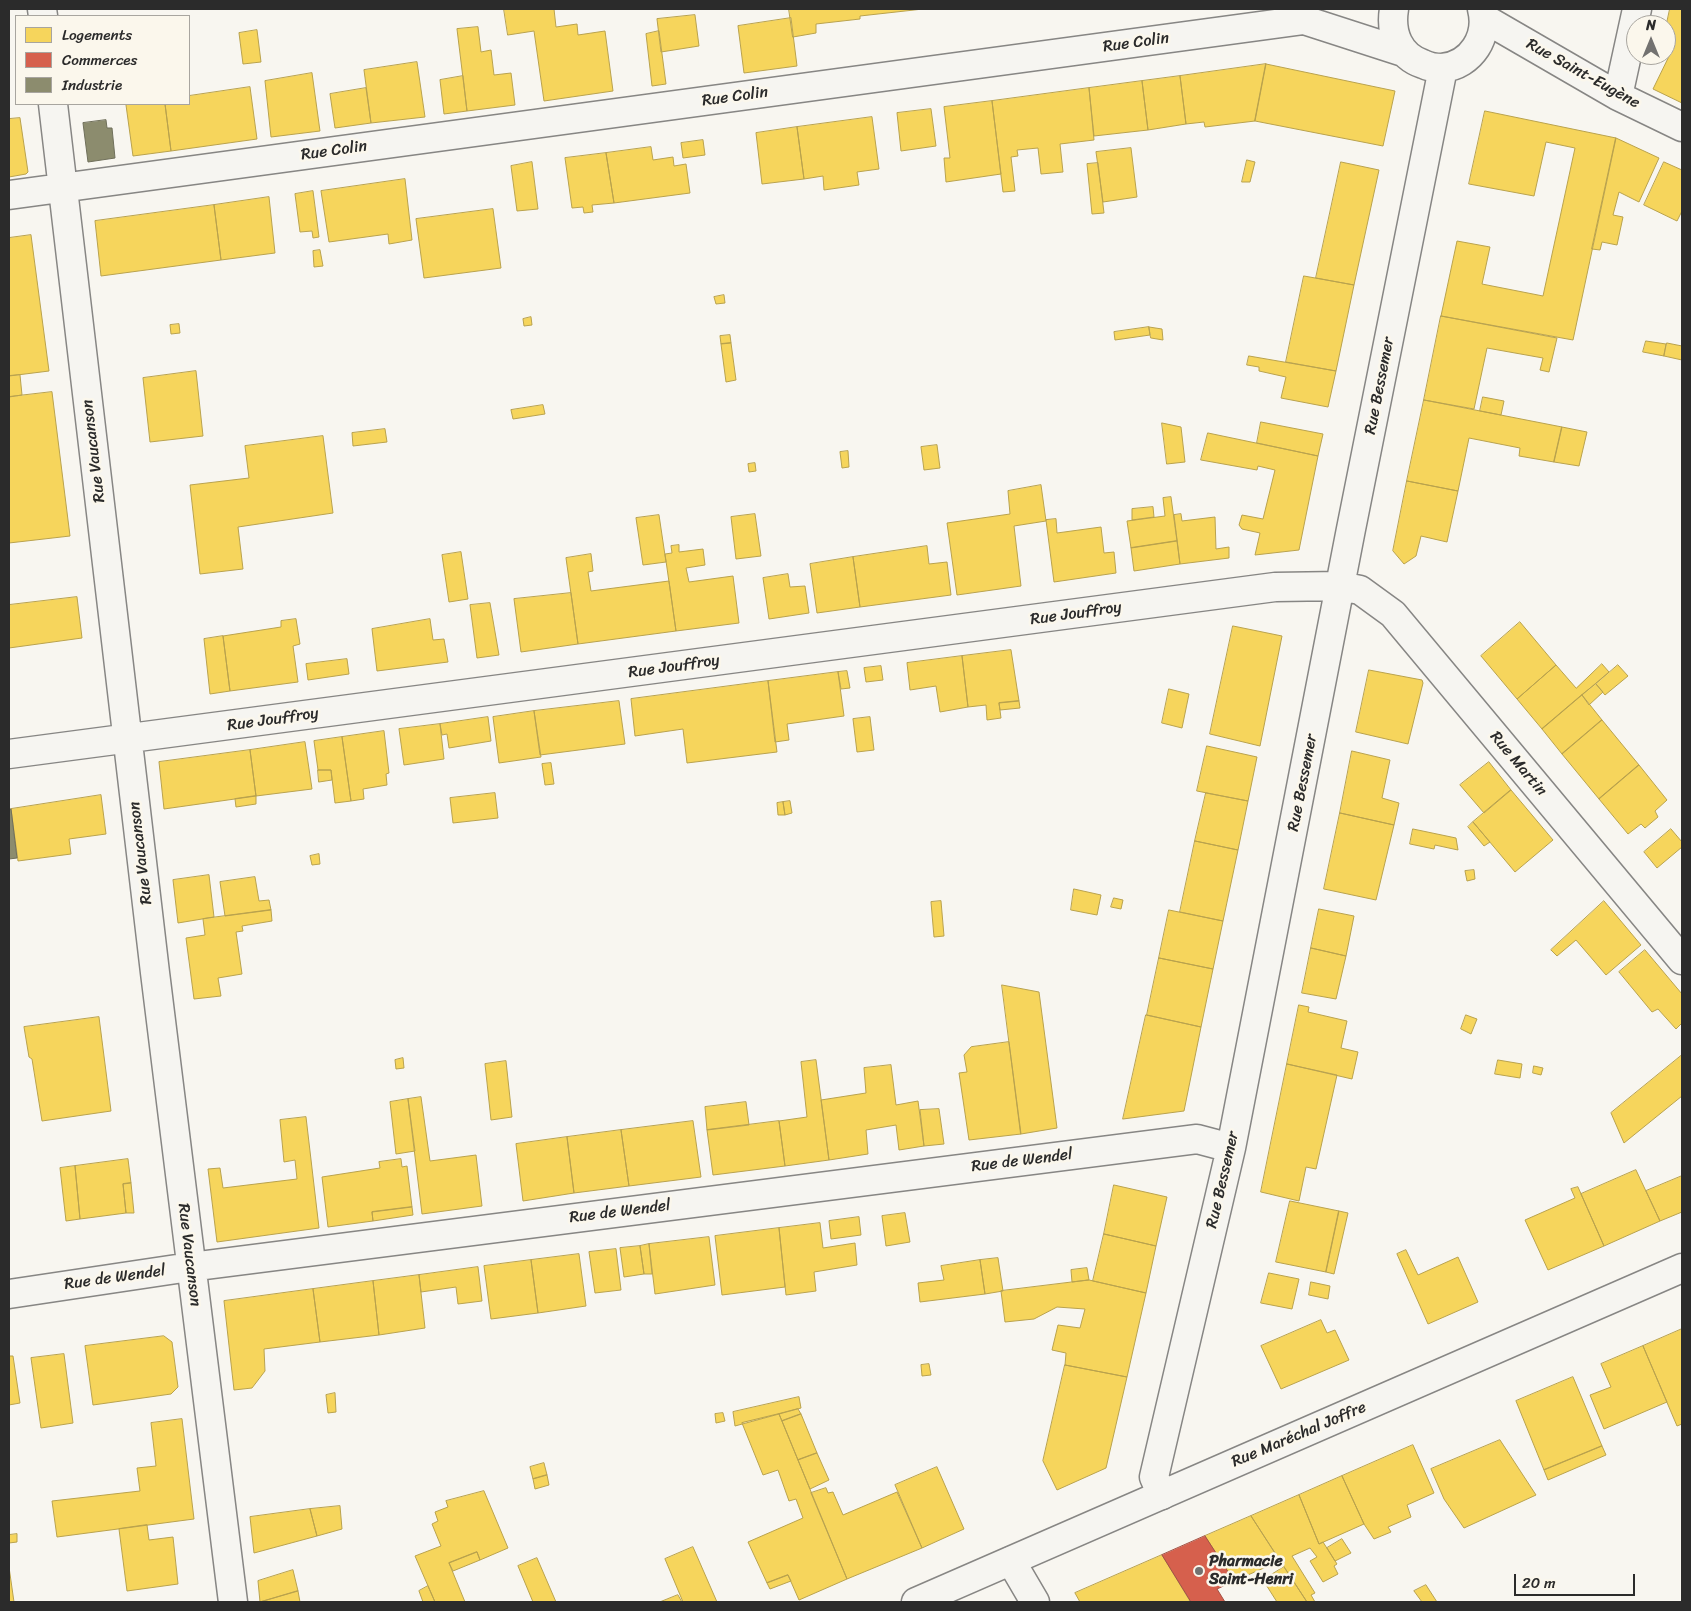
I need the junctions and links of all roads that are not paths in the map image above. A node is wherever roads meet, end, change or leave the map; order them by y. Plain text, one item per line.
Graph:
1 (1394, 9) edge
2 (1637, 9) edge
3 (1483, 14) edge
4 (1403, 52) junction
5 (1443, 68) junction
6 (1618, 96) junction
7 (54, 105) edge
8 (1682, 127) edge
9 (63, 187) junction
10 (9, 195) edge
11 (1340, 586) junction
12 (127, 739) junction
13 (9, 754) edge
14 (1682, 960) edge
15 (1231, 1148) junction
16 (190, 1267) junction
17 (1682, 1268) edge
18 (9, 1294) edge
19 (1162, 1495) junction
20 (1011, 1561) junction
21 (234, 1602) edge
22 (916, 1602) edge
23 (1035, 1602) edge

1 - 4 street
2 - 6 street
3 - 5 street
3 - 6 street, Rue Saint-Eugène
4 - 5 street, Rue Colin
4 - 9 street, Rue Colin
5 - 11 street, Rue Bessemer
6 - 8 street, Rue Saint-Eugène
7 - 9 street, Rue Vaucanson
9 - 10 street, Rue Colin
9 - 12 street, Rue Vaucanson
11 - 12 street, Rue Jouffroy
11 - 14 street, Rue Martin
11 - 15 street, Rue Bessemer
12 - 13 street, Rue Jouffroy
12 - 16 street, Rue Vaucanson
15 - 16 street, Rue de Wendel
15 - 19 street, Rue Bessemer
16 - 18 street, Rue de Wendel
16 - 21 street, Rue Vaucanson
17 - 19 street, Rue Maréchal Joffre
19 - 20 street, Rue Maréchal Joffre
20 - 22 street, Rue Maréchal Joffre
20 - 23 street

